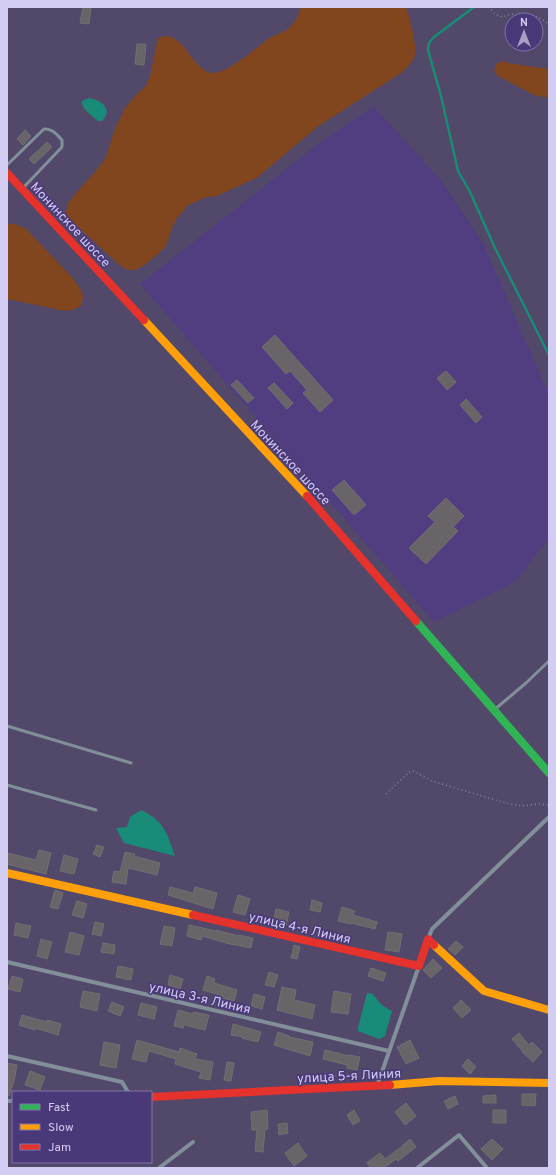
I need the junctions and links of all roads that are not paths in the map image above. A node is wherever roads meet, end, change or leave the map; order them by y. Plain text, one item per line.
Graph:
1 (7, 165) edge
2 (7, 173) edge
3 (22, 189) junction
4 (549, 660) edge
5 (494, 710) junction
6 (7, 726) edge
7 (131, 763) dead end
8 (549, 773) edge
9 (7, 785) edge
10 (96, 810) dead end
11 (549, 817) edge
12 (7, 873) edge
13 (428, 939) junction
14 (7, 962) edge
15 (419, 966) junction
16 (549, 1010) edge
17 (389, 1051) junction
18 (7, 1056) edge
19 (549, 1083) edge
20 (377, 1086) junction
21 (127, 1091) edge
22 (152, 1097) edge
23 (192, 1142) dead end
24 (159, 1168) edge
25 (417, 1168) edge
26 (487, 1168) edge

1 - 3 lane
2 - 3 street, Монинское шоссе
3 - 5 street, Монинское шоссе
4 - 5 lane
5 - 8 street, Монинское шоссе
6 - 7 lane
9 - 10 lane
11 - 13 street
12 - 15 street, улица 4-я Линия
13 - 15 street
13 - 16 street
14 - 17 street, улица 3-я Линия
15 - 17 street
17 - 20 street
18 - 21 street
19 - 20 street, улица 5-я Линия
20 - 22 street, улица 5-я Линия
23 - 24 street
25 - 26 street

